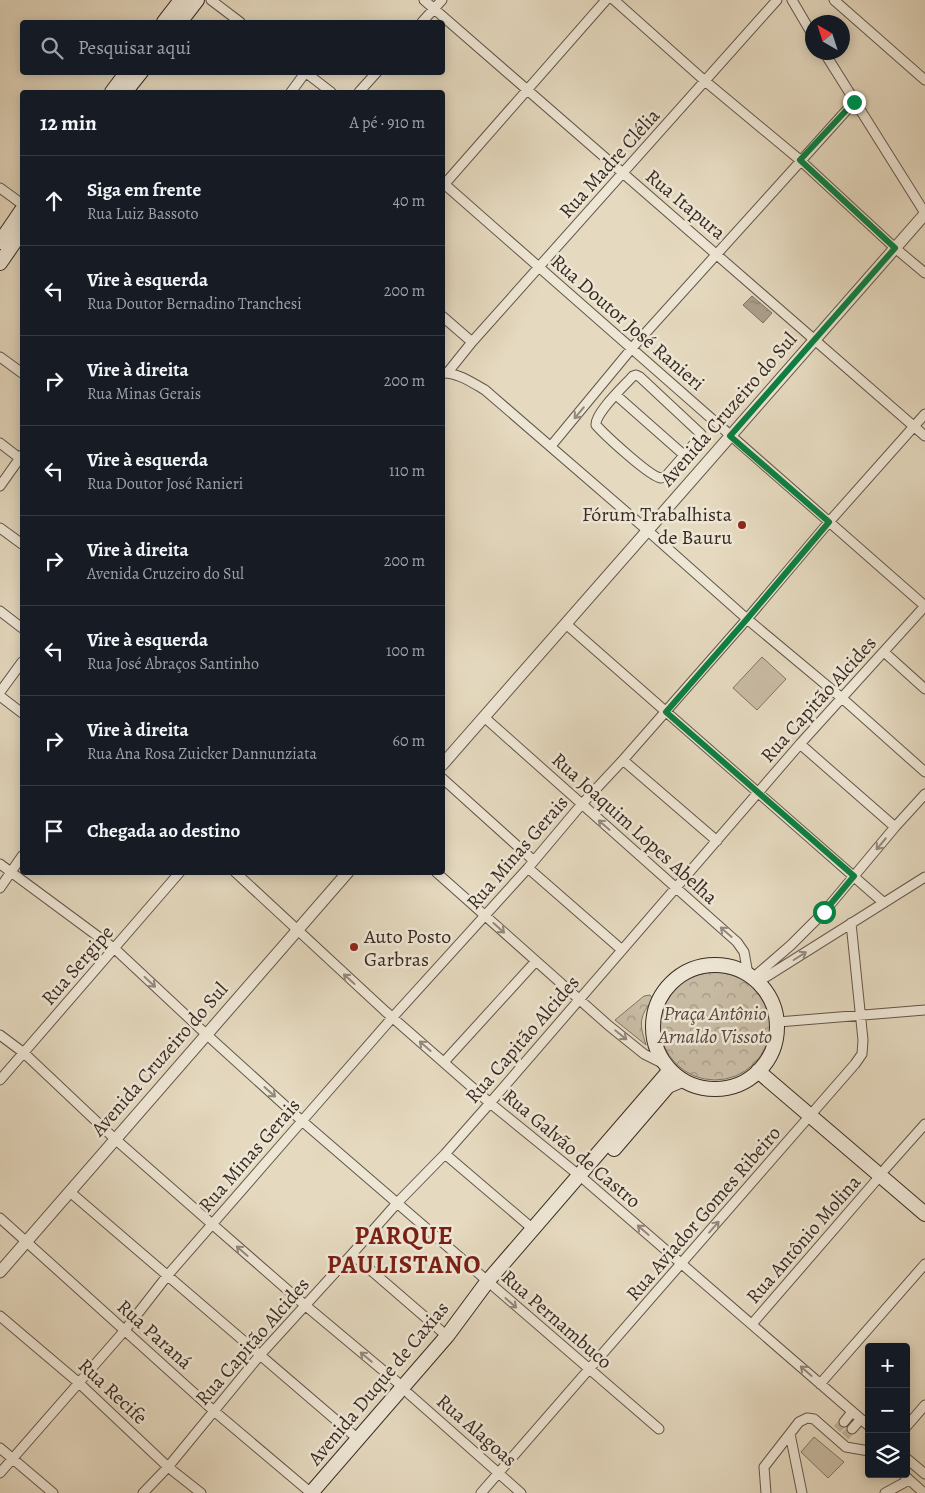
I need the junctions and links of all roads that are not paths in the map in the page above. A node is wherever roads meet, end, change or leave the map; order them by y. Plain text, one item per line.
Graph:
1 (181, 0) edge
2 (198, 0) edge
3 (211, 0) edge
4 (424, 0) edge
5 (442, 0) edge
6 (606, 0) edge
7 (614, 0) edge
8 (778, 0) edge
9 (792, 0) edge
10 (834, 0) edge
11 (434, 9) junction
12 (166, 20) edge
13 (182, 20) edge
14 (237, 20) edge
15 (424, 20) edge
16 (805, 22) edge
17 (829, 60) edge
18 (125, 75) edge
19 (139, 75) edge
20 (304, 75) edge
21 (308, 75) edge
22 (374, 75) edge
23 (925, 80) edge
24 (704, 81) junction
25 (527, 89) junction
26 (114, 90) edge
27 (127, 90) edge
28 (292, 90) edge
29 (328, 90) edge
30 (361, 90) edge
31 (854, 102) junction
32 (800, 160) junction
33 (623, 173) junction
34 (445, 182) edge
35 (445, 186) edge
36 (0, 188) edge
37 (20, 203) edge
38 (20, 213) edge
39 (925, 214) edge
40 (20, 234) edge
41 (0, 242) edge
42 (895, 248) junction
43 (717, 253) junction
44 (0, 264) edge
45 (539, 267) junction
46 (925, 273) edge
47 (445, 319) edge
48 (813, 340) junction
49 (472, 342) junction
50 (632, 348) junction
51 (0, 357) edge
52 (20, 372) edge
53 (445, 373) edge
54 (616, 395) junction
55 (592, 397) junction
56 (604, 409) junction
57 (925, 414) edge
58 (914, 426) junction
59 (730, 436) junction
60 (925, 436) edge
61 (0, 443) edge
62 (551, 446) junction
63 (684, 455) junction
64 (20, 457) edge
65 (20, 461) edge
66 (0, 486) edge
67 (829, 522) junction
68 (0, 528) edge
69 (647, 530) junction
70 (20, 543) edge
71 (925, 606) edge
72 (0, 611) edge
73 (747, 619) junction
74 (566, 624) junction
75 (20, 626) edge
76 (884, 652) junction
77 (20, 665) edge
78 (925, 689) edge
79 (0, 692) edge
80 (0, 696) edge
81 (843, 699) junction
82 (20, 711) edge
83 (666, 712) junction
84 (484, 717) junction
85 (800, 744) junction
86 (623, 760) junction
87 (445, 762) edge
88 (925, 772) edge
89 (445, 781) edge
90 (758, 793) junction
91 (925, 794) edge
92 (581, 805) junction
93 (895, 827) junction
94 (717, 841) junction
95 (20, 859) edge
96 (0, 864) edge
97 (531, 864) junction
98 (11, 872) junction
99 (177, 875) edge
100 (239, 875) edge
101 (345, 875) edge
102 (439, 875) edge
103 (854, 876) junction
104 (925, 877) edge
105 (0, 888) edge
106 (676, 888) junction
107 (884, 903) junction
108 (485, 915) junction
109 (851, 923) junction
110 (296, 931) junction
111 (114, 949) junction
112 (622, 950) junction
113 (536, 961) junction
114 (754, 978) junction
115 (580, 1000) junction
116 (925, 1010) edge
117 (860, 1015) junction
118 (392, 1018) junction
119 (778, 1022) junction
120 (206, 1034) junction
121 (0, 1035) edge
122 (24, 1053) junction
123 (444, 1062) junction
124 (667, 1067) junction
125 (763, 1067) junction
126 (0, 1080) edge
127 (682, 1080) junction
128 (490, 1103) junction
129 (814, 1113) junction
130 (302, 1121) junction
131 (925, 1124) edge
132 (115, 1139) junction
133 (445, 1154) junction
134 (882, 1172) junction
135 (583, 1178) junction
136 (70, 1192) junction
137 (398, 1202) junction
138 (925, 1203) edge
139 (925, 1214) edge
140 (0, 1218) edge
141 (212, 1224) junction
142 (533, 1229) junction
143 (25, 1241) junction
144 (352, 1254) junction
145 (682, 1263) junction
146 (925, 1264) edge
147 (0, 1272) edge
148 (167, 1276) junction
149 (491, 1286) junction
150 (306, 1306) junction
151 (0, 1316) edge
152 (752, 1324) junction
153 (125, 1330) junction
154 (447, 1336) junction
155 (260, 1355) junction
156 (589, 1370) junction
157 (80, 1383) junction
158 (820, 1384) junction
159 (406, 1391) junction
160 (925, 1405) edge
161 (214, 1411) junction
162 (852, 1412) junction
163 (861, 1419) junction
164 (865, 1422) edge
165 (910, 1422) edge
166 (838, 1428) junction
167 (659, 1429) dead end
168 (790, 1434) junction
169 (845, 1435) junction
170 (358, 1439) junction
171 (0, 1448) edge
172 (865, 1450) edge
173 (13, 1459) junction
174 (910, 1461) edge
175 (168, 1467) junction
176 (0, 1473) edge
177 (498, 1473) junction
178 (925, 1474) edge
179 (905, 1478) edge
180 (907, 1478) edge
181 (53, 1493) edge
182 (143, 1493) edge
183 (201, 1493) edge
184 (311, 1493) edge
185 (323, 1493) edge
186 (481, 1493) edge
187 (521, 1493) edge
188 (766, 1493) edge
189 (802, 1493) edge
190 (885, 1493) edge
191 (924, 1493) edge

1 - 12 main road
2 - 13 main road
3 - 14 street
4 - 11 street, Rua Itapura
5 - 11 street
6 - 25 street
7 - 24 street
8 - 24 street, Rua Madre Clélia
9 - 16 street
10 - 23 street
11 - 15 street
11 - 25 street, Rua Itapura
17 - 31 street
18 - 26 main road
19 - 27 main road
20 - 28 street
21 - 29 street
22 - 30 street
24 - 32 street
24 - 33 street, Rua Madre Clélia
25 - 33 street, Rua Itapura
25 - 34 street
31 - 32 street
31 - 39 street
32 - 42 street
32 - 43 street
33 - 43 street, Rua Itapura
33 - 45 street, Rua Madre Clélia
35 - 45 street, Rua Doutor José Ranieri
36 - 37 street
38 - 41 main road
39 - 42 street, Avenida Cruzeiro do Sul
40 - 44 main road
42 - 46 street
42 - 48 street, Avenida Cruzeiro do Sul
43 - 48 street, Rua Itapura
43 - 50 street
45 - 49 street, Rua Madre Clélia
45 - 50 street, Rua Doutor José Ranieri
47 - 49 street
48 - 58 street, Rua Itapura
48 - 59 street, Avenida Cruzeiro do Sul
49 - 53 street, Rua Madre Clélia
50 - 55 street
50 - 59 street, Rua Doutor José Ranieri
51 - 52 street
53 - 62 street
54 - 56 street
54 - 63 street
54 - 63 street
55 - 56 street
55 -> 62 street
56 - 63 street
57 - 58 street, Rua Minas Gerais
58 - 60 street, Rua Itapura
58 - 67 street, Rua Minas Gerais
59 - 67 street, Rua Doutor José Ranieri
59 - 69 street, Avenida Cruzeiro do Sul
61 - 64 street
62 - 69 street
65 - 66 street
67 - 71 street, Rua Doutor José Ranieri
67 - 73 street, Rua Minas Gerais
68 - 70 street
69 - 73 street
69 - 74 street, Avenida Cruzeiro do Sul
71 - 76 street, Rua Capitão Alcides
72 - 75 street
73 - 81 street
73 - 83 street, Rua Minas Gerais
74 - 83 street
74 - 84 street, Avenida Cruzeiro do Sul
76 - 78 street
76 - 81 street, Rua Capitão Alcides
77 - 79 street
80 - 82 street
81 - 85 street, Rua Capitão Alcides
81 - 88 street
83 - 86 street, Rua Minas Gerais
83 - 90 street
84 - 87 street, Avenida Cruzeiro do Sul
84 - 92 street, Rua Joaquim Lopes Abelha
85 - 90 street, Rua Capitão Alcides
85 - 93 street
86 - 92 street, Rua Minas Gerais
86 - 94 street
89 - 97 street
90 - 94 street, Rua Capitão Alcides
90 - 103 street
91 - 93 street
92 - 97 street, Rua Minas Gerais
106 -> 92 street, Rua Joaquim Lopes Abelha
93 -> 103 street
94 - 106 street, Rua Capitão Alcides
95 - 98 street
96 - 98 street, Rua Pernambuco
97 - 108 street, Rua Minas Gerais
97 - 112 street
98 - 105 street
98 - 111 street, Rua Pernambuco
99 - 111 street, Rua Sergipe
100 - 110 street, Rua Galvão de Castro
101 - 110 street, Avenida Cruzeiro do Sul
102 - 108 street
103 - 107 street
103 - 114 street
104 - 107 street
106 - 112 street, Rua Capitão Alcides
114 -> 106 street, Rua Joaquim Lopes Abelha
107 - 109 street
108 -> 113 street
108 - 118 street, Rua Minas Gerais
114 -> 109 street
109 - 117 street, Rua Aviador Gomes Ribeiro
118 -> 110 street, Rua Galvão de Castro
110 - 120 street, Avenida Cruzeiro do Sul
111 -> 120 street, Rua Pernambuco
111 - 122 street, Rua Sergipe
112 - 115 street, Rua Capitão Alcides
113 - 115 street
113 - 123 street
114 - 119 main road
114 - 124 main road
115 -> 124 street
115 - 128 street, Rua Capitão Alcides
116 - 117 street
117 - 119 street
117 - 129 street, Rua Aviador Gomes Ribeiro
123 -> 118 street, Rua Galvão de Castro
118 - 130 street, Rua Minas Gerais
119 - 125 main road
120 -> 130 street, Rua Pernambuco
120 - 132 street, Avenida Cruzeiro do Sul
121 - 122 street, Rua Alagoas
122 - 126 street, Rua Sergipe
122 - 132 street, Rua Alagoas
123 - 128 street, Rua Galvão de Castro
124 - 127 main road
124 - 135 main road, Avenida Duque de Caxias
125 - 127 main road
125 - 129 main road
127 - 135 main road, Avenida Duque de Caxias
128 - 133 street, Rua Capitão Alcides
128 - 135 street, Rua Galvão de Castro
129 - 134 main road
145 -> 129 street, Rua Aviador Gomes Ribeiro
130 - 137 street, Rua Pernambuco
130 - 141 street, Rua Minas Gerais
131 - 134 street, Rua Antônio Molina
132 - 136 street, Avenida Cruzeiro do Sul
132 - 141 street, Rua Alagoas
133 - 137 street, Rua Capitão Alcides
133 - 142 street
134 - 138 main road
134 - 139 main road
134 - 152 street, Rua Antônio Molina
135 - 142 main road, Avenida Duque de Caxias
145 -> 135 street, Rua Galvão de Castro
135 - 149 main road, Avenida Duque de Caxias
136 - 143 street, Avenida Cruzeiro do Sul
136 - 148 street
137 - 144 street, Rua Capitão Alcides
137 - 149 street, Rua Pernambuco
140 - 143 street, Rua Paraná
141 - 148 street, Rua Minas Gerais
150 -> 141 street, Rua Alagoas
142 - 149 main road, Avenida Duque de Caxias
143 - 147 street, Avenida Cruzeiro do Sul
143 - 153 street, Rua Paraná
144 - 150 street, Rua Capitão Alcides
144 - 154 street
145 - 152 street, Rua Galvão de Castro
145 - 156 street, Rua Aviador Gomes Ribeiro
146 - 158 street
148 - 153 street, Rua Minas Gerais
148 - 155 street
149 - 154 main road, Avenida Duque de Caxias
149 -> 156 street, Rua Pernambuco
149 - 159 main road, Avenida Duque de Caxias
150 - 155 street, Rua Capitão Alcides
159 -> 150 street, Rua Alagoas
151 - 157 street, Rua Recife
158 -> 152 street, Rua Galvão de Castro
153 - 157 street, Rua Minas Gerais
153 - 161 street, Rua Paraná
154 - 159 main road, Avenida Duque de Caxias
155 - 161 street, Rua Capitão Alcides
155 - 170 street
156 - 167 street, Rua Pernambuco
156 - 177 street, Rua Aviador Gomes Ribeiro
157 - 173 street, Rua Minas Gerais
157 - 175 street, Rua Recife
158 - 162 street, Rua Galvão de Castro
159 - 170 main road, Avenida Duque de Caxias
159 - 177 street, Rua Alagoas
159 - 185 main road, Avenida Duque de Caxias
160 - 165 street
161 - 175 street, Rua Capitão Alcides
161 - 184 street, Rua Paraná
162 - 163 street, Rua Galvão de Castro
162 - 166 street
163 - 164 street, Rua Galvão de Castro
163 - 169 street
166 - 168 street
166 - 169 street
168 - 188 street
168 - 189 street
169 - 172 street
170 - 184 main road, Avenida Duque de Caxias
171 - 173 street
173 - 176 street, Rua Minas Gerais
173 - 181 street
174 - 178 street
175 - 182 street, Rua Capitão Alcides
175 - 183 street, Rua Recife
177 - 186 street, Rua Aviador Gomes Ribeiro
177 - 187 street, Rua Alagoas
179 - 190 street
180 - 191 street

